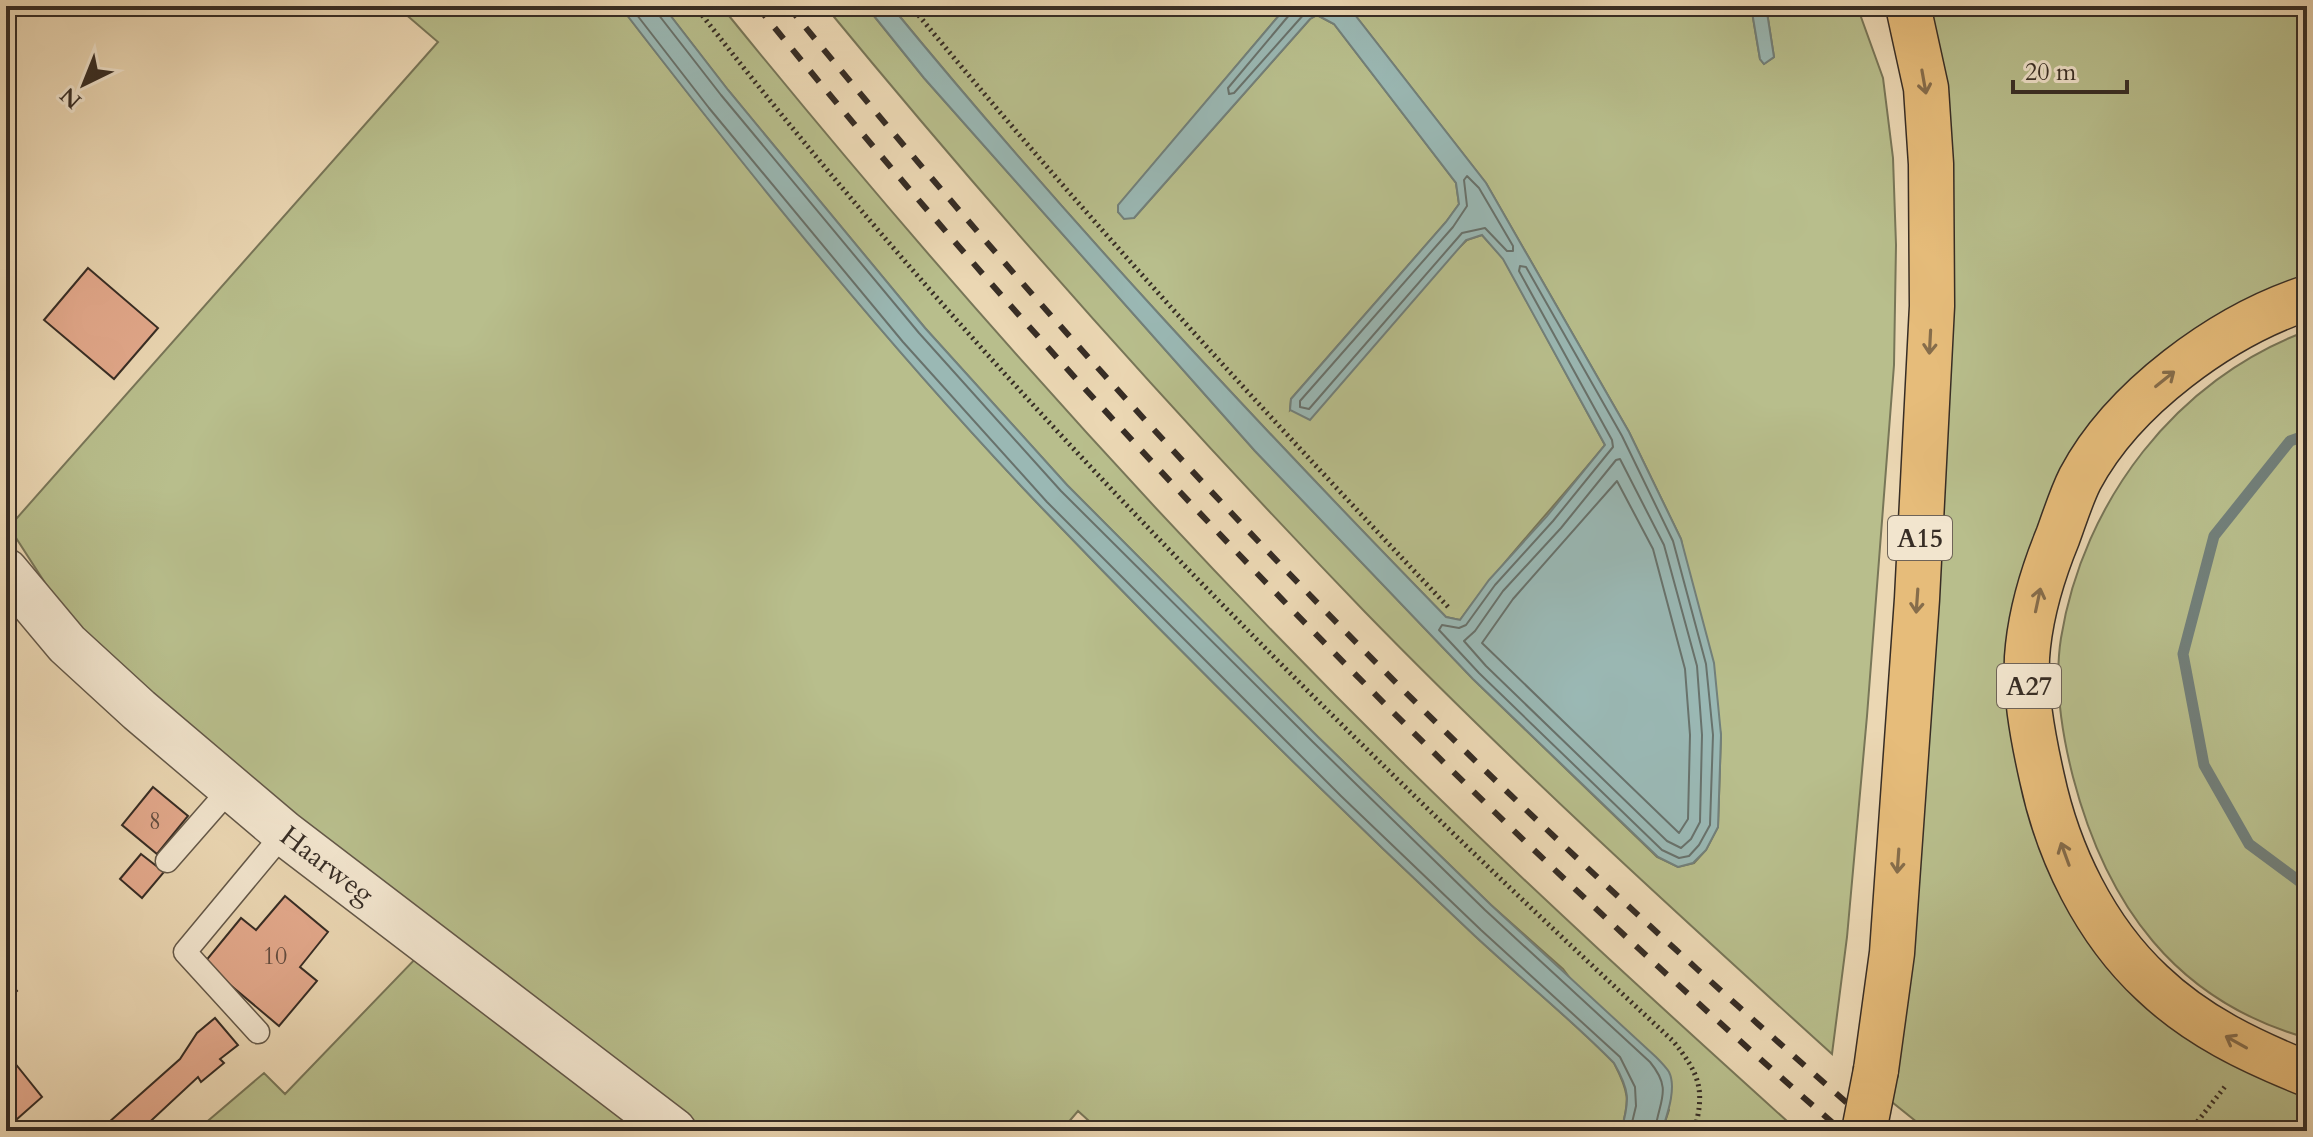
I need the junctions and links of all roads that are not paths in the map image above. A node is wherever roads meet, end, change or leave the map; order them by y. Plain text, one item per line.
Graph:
1 (1908, 6) edge
2 (2307, 298) edge
3 (6, 571) edge
4 (230, 789) junction
5 (284, 833) junction
6 (167, 861) dead end
7 (258, 1032) dead end
8 (2307, 1074) edge
9 (674, 1131) edge
10 (1864, 1131) edge

1 -> 10 highway, A15, bridge
8 -> 2 highway, A27
3 - 4 street, Haarweg
4 - 5 street, Haarweg
4 - 6 lane
5 - 7 lane
5 - 9 street, Haarweg

